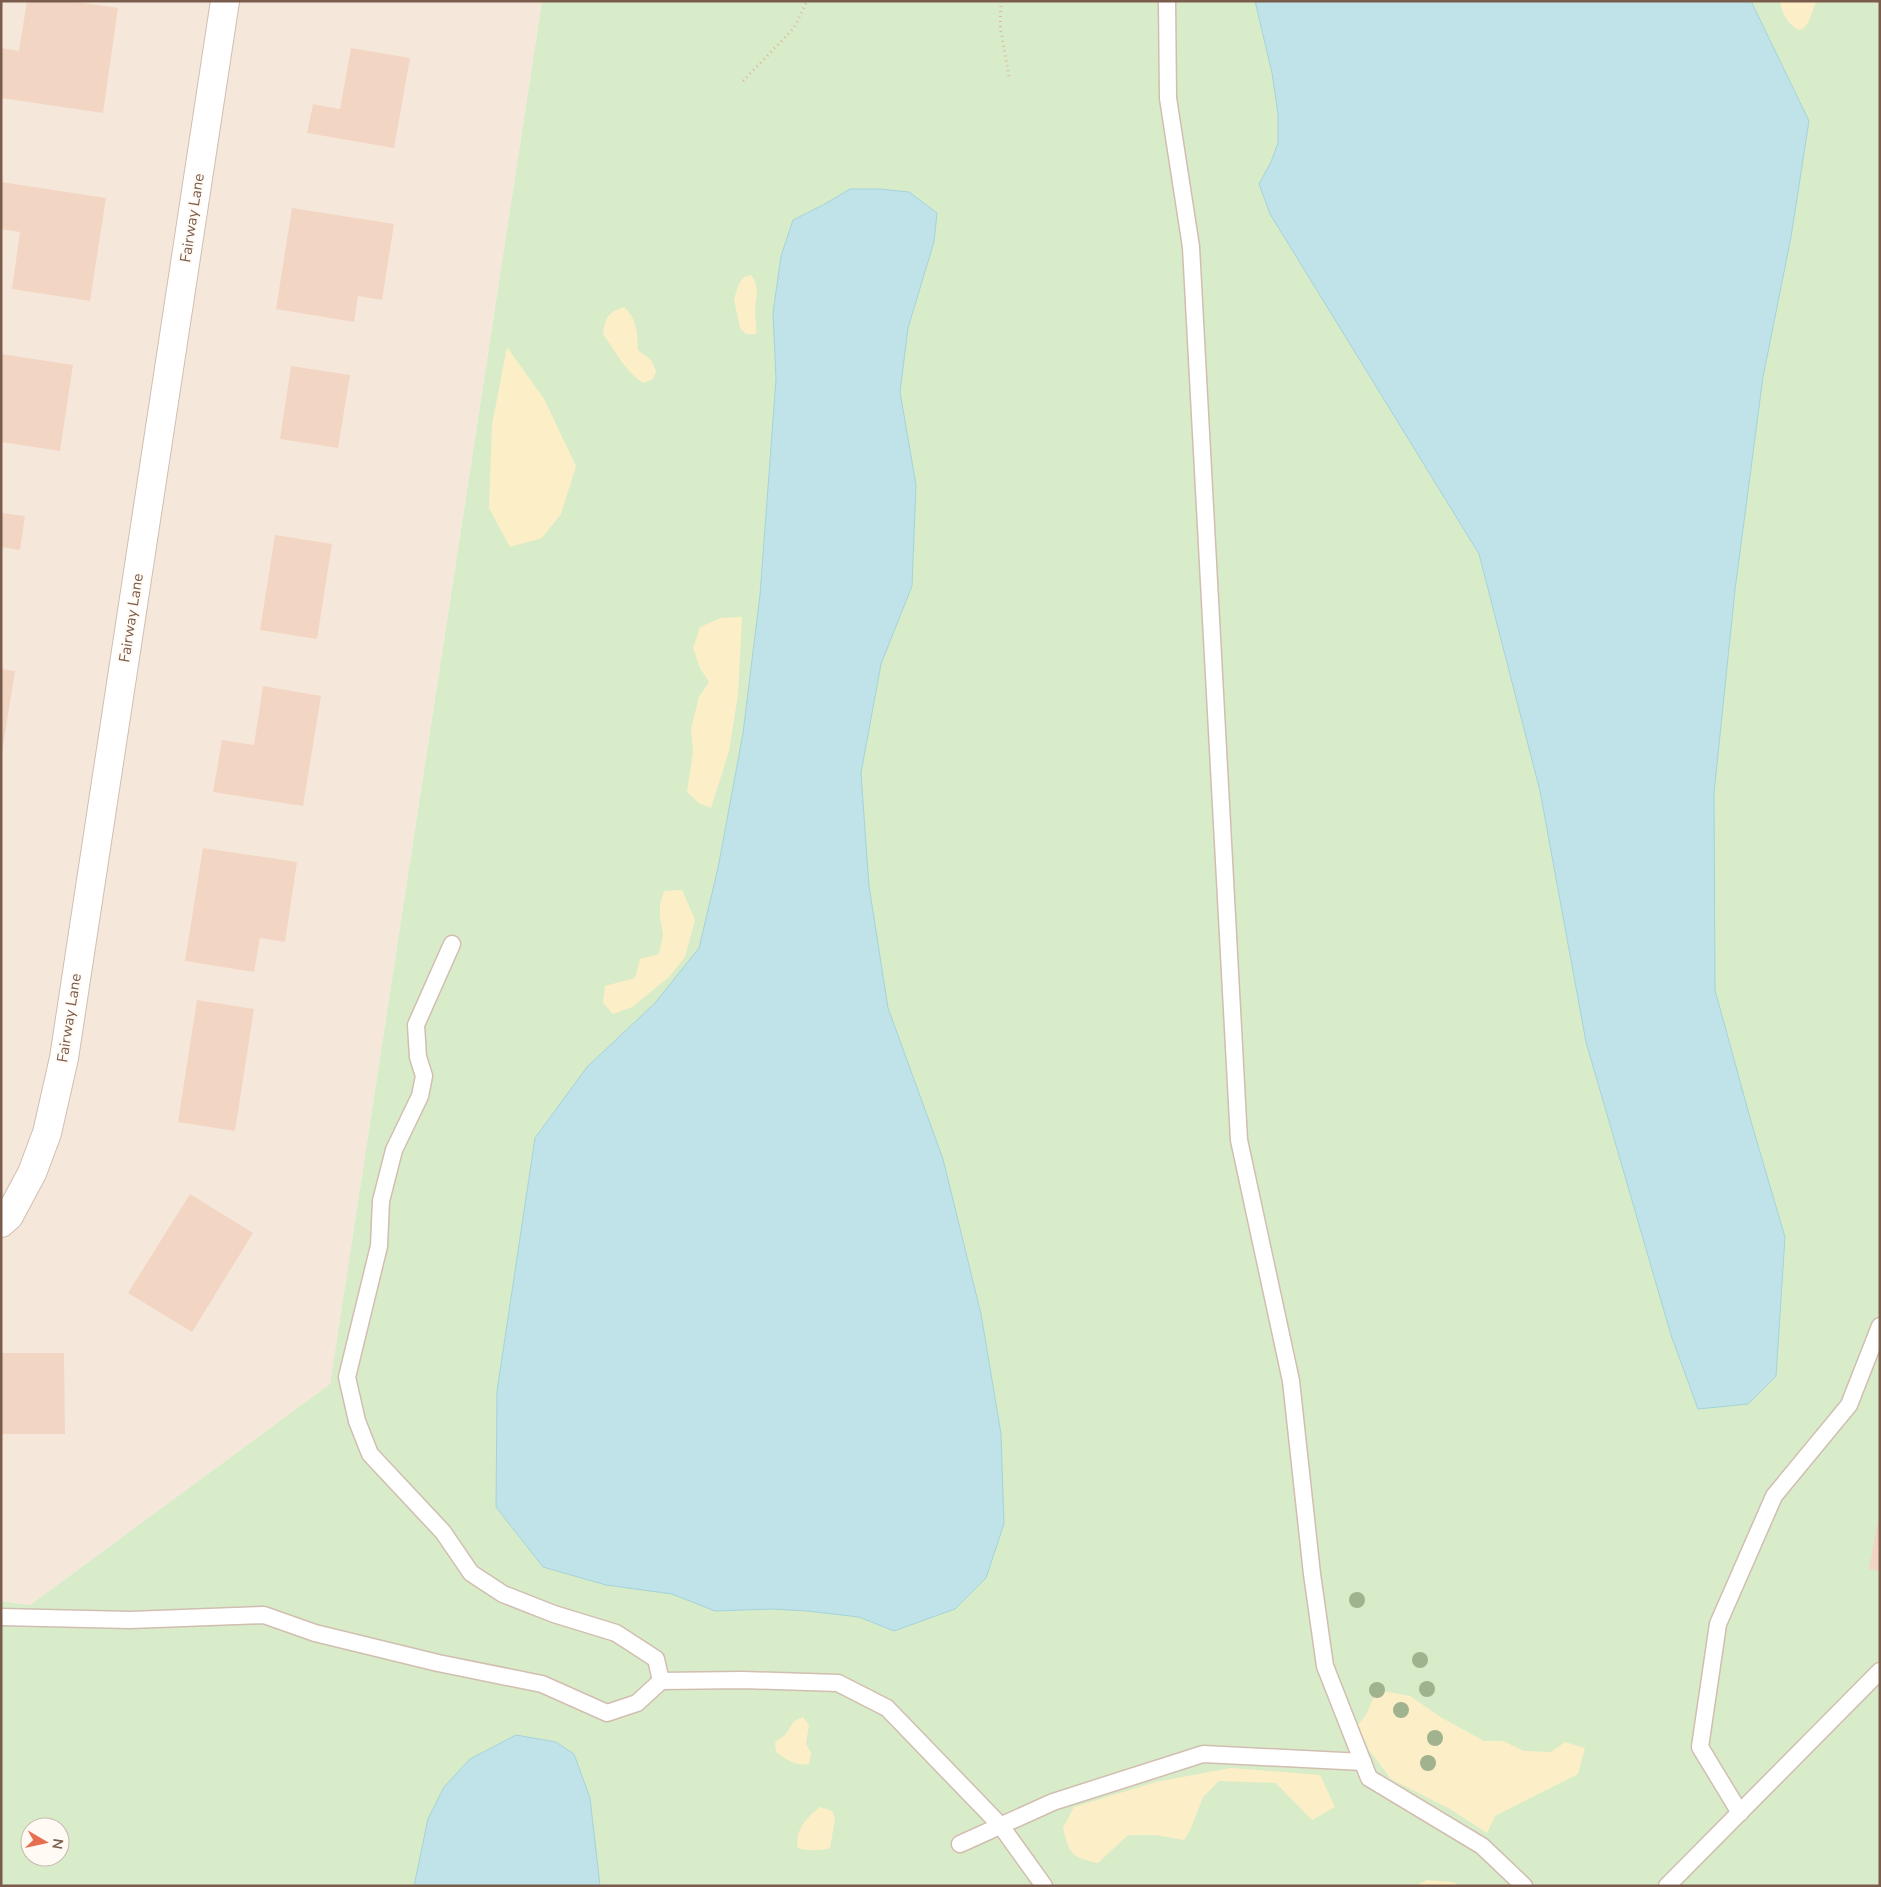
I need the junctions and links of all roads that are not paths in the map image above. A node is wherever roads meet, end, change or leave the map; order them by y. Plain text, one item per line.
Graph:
1 (225, 1) edge
2 (1167, 1) edge
3 (452, 944) dead end
4 (1, 1223) edge
5 (1880, 1326) edge
6 (1, 1617) edge
7 (1880, 1671) edge
8 (661, 1681) junction
9 (1363, 1762) junction
10 (1740, 1813) junction
11 (1001, 1826) junction
12 (960, 1844) dead end
13 (1044, 1886) edge
14 (1524, 1886) edge
15 (1667, 1886) edge

1 - 4 street, Fairway Lane
2 - 9 lane
3 - 8 lane
5 - 10 lane
6 - 8 lane
7 - 10 lane
8 - 11 lane
9 - 11 lane
9 - 14 lane
10 - 15 lane
11 - 12 lane
11 - 13 lane

